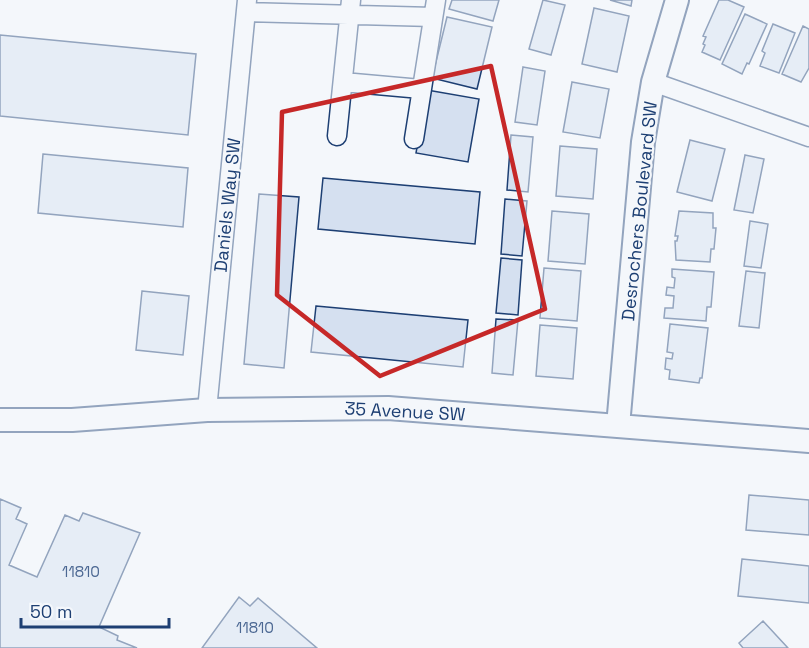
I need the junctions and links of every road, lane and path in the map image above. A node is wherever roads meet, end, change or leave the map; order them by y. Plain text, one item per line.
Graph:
1 (677, 0) edge
2 (247, 6) edge
3 (351, 7) edge
4 (435, 9) edge
5 (343, 82) junction
6 (653, 82) junction
7 (421, 89) junction
8 (337, 136) dead end
9 (809, 137) edge
10 (414, 139) dead end
11 (207, 410) junction
12 (0, 420) edge
13 (618, 426) junction
14 (809, 441) edge

1 - 6 street, Desrochers Boulevard SW
2 - 3 street
2 - 11 street, Daniels Way SW
3 - 4 street
3 - 5 street
4 - 7 street
5 - 7 street
5 - 8 street
6 - 9 street
6 - 13 street, Desrochers Boulevard SW
7 - 10 street
11 - 12 street, 35 Avenue SW
11 - 13 street, 35 Avenue SW
13 - 14 street, 35 Avenue SW

